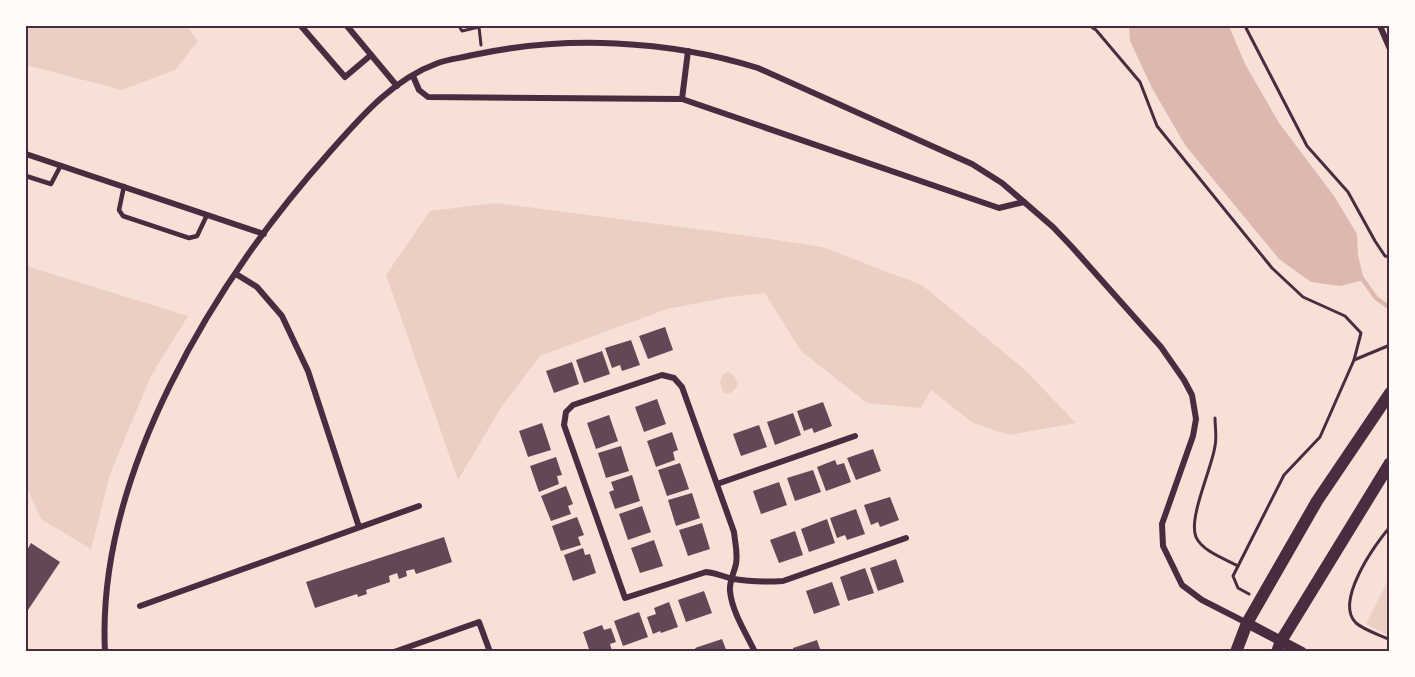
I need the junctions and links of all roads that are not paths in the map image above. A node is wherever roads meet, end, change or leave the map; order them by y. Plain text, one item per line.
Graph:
1 (301, 26) edge
2 (347, 26) edge
3 (1384, 29) edge
4 (1389, 49) edge
5 (687, 51) junction
6 (371, 55) junction
7 (413, 76) junction
8 (397, 86) junction
9 (682, 99) junction
10 (26, 154) edge
11 (61, 165) junction
12 (26, 176) edge
13 (124, 186) junction
14 (1024, 202) junction
15 (207, 215) junction
16 (264, 234) junction
17 (236, 274) junction
18 (1389, 393) edge
19 (855, 436) dead end
20 (1389, 462) edge
21 (717, 484) junction
22 (419, 506) dead end
23 (359, 527) junction
24 (906, 538) dead end
25 (731, 579) junction
26 (140, 606) dead end
27 (1247, 623) junction
28 (1279, 646) edge
29 (105, 651) edge
30 (394, 651) edge
31 (490, 651) edge
32 (755, 651) edge
33 (1236, 651) edge
34 (1302, 651) edge

1 - 6 street
2 - 6 street
3 - 4 street
5 - 7 street
5 - 9 street
5 - 14 street
6 - 8 street
7 - 8 street
7 - 9 street
8 - 16 street
9 - 14 street
10 - 11 street
11 - 12 lane
11 - 13 street
13 - 15 street
13 - 15 lane
14 - 27 street
15 - 16 street
16 - 17 street
17 - 23 street
17 - 29 street
18 - 27 main road
19 - 21 street
20 - 28 main road
21 - 25 street
21 - 25 street
22 - 23 street
23 - 26 street
24 - 25 street
25 - 32 street
27 - 28 street
27 - 33 main road
28 - 34 street
30 - 31 street

